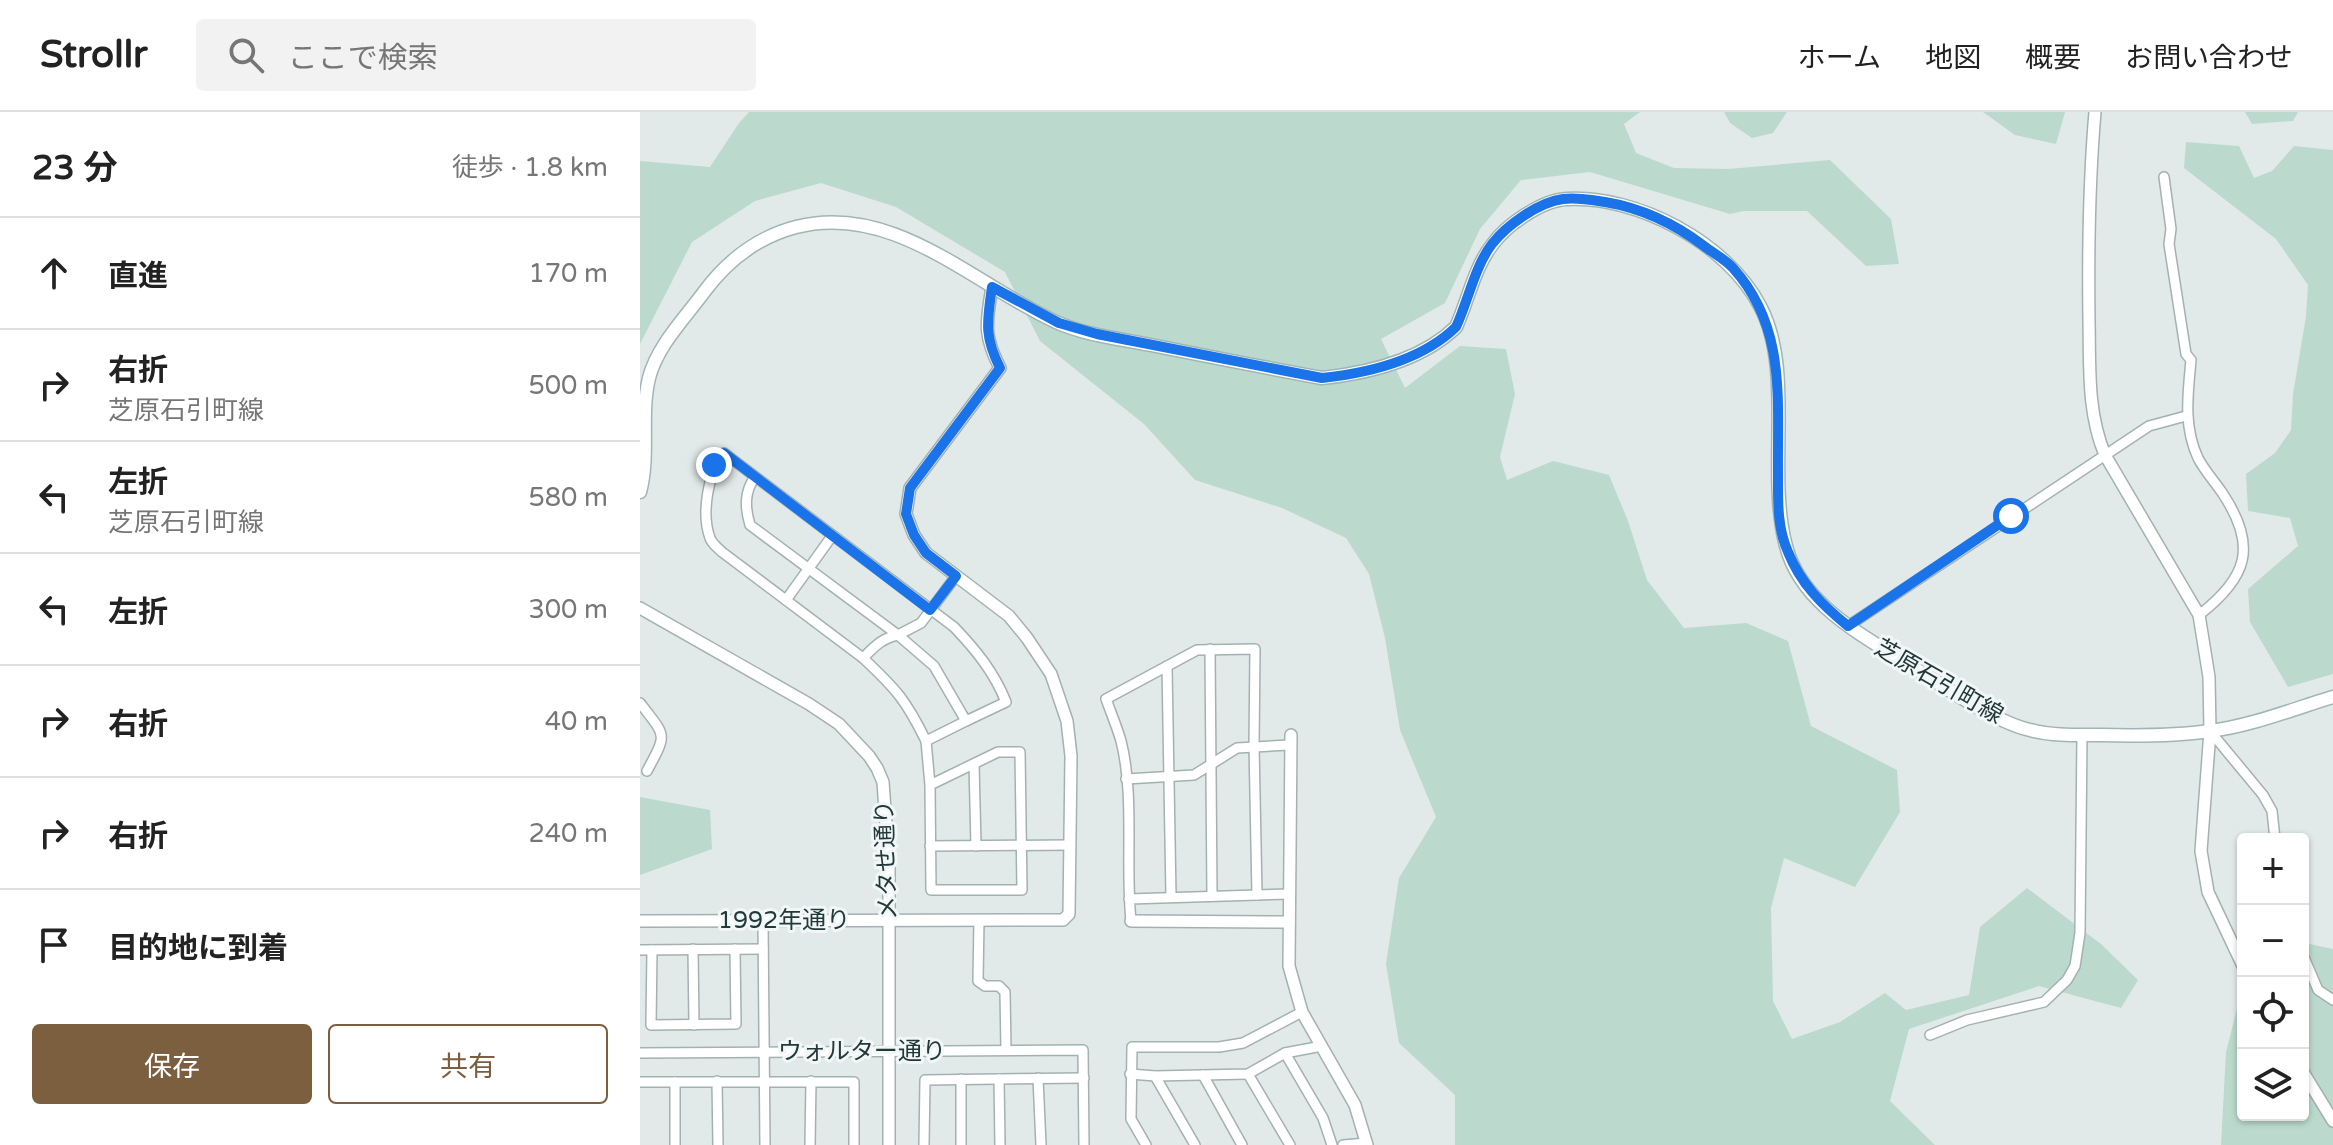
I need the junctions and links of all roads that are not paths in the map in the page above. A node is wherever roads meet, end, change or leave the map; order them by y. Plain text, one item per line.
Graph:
1 (2095, 112) edge
2 (2164, 177) dead end
3 (992, 287) junction
4 (2186, 416) junction
5 (2105, 455) junction
6 (755, 477) junction
7 (640, 492) edge
8 (832, 536) junction
9 (809, 568) junction
10 (956, 576) junction
11 (786, 600) junction
12 (640, 608) edge
13 (930, 610) junction
14 (2199, 615) junction
15 (1848, 626) junction
16 (898, 635) junction
17 (1210, 649) junction
18 (863, 658) junction
19 (1167, 666) junction
20 (2333, 697) edge
21 (640, 703) edge
22 (966, 721) junction
23 (2210, 731) junction
24 (2082, 735) junction
25 (1290, 740) joint
26 (926, 741) junction
27 (1254, 745) junction
28 (974, 764) junction
29 (1211, 764) junction
30 (647, 771) dead end
31 (1169, 776) junction
32 (1126, 779) junction
33 (930, 785) junction
34 (2274, 833) edge
35 (1022, 845) junction
36 (1070, 845) junction
37 (930, 846) junction
38 (976, 846) junction
39 (1290, 894) junction
40 (1257, 895) junction
41 (1212, 896) junction
42 (1171, 897) junction
43 (1129, 899) junction
44 (888, 920) junction
45 (979, 920) junction
46 (640, 921) edge
47 (763, 921) junction
48 (1131, 921) joint
49 (1289, 922) junction
50 (693, 949) junction
51 (735, 949) junction
52 (763, 949) junction
53 (640, 950) edge
54 (652, 950) junction
55 (2237, 953) edge
56 (2309, 969) edge
57 (2333, 1000) edge
58 (1302, 1012) junction
59 (694, 1025) junction
60 (1930, 1035) dead end
61 (1322, 1046) junction
62 (1006, 1050) junction
63 (888, 1051) junction
64 (764, 1052) junction
65 (640, 1053) edge
66 (1285, 1053) junction
67 (1130, 1074) junction
68 (1248, 1074) junction
69 (1203, 1075) junction
70 (1155, 1076) junction
71 (1038, 1078) junction
72 (1084, 1078) junction
73 (961, 1079) junction
74 (999, 1079) junction
75 (717, 1081) junction
76 (765, 1081) junction
77 (811, 1081) junction
78 (640, 1082) edge
79 (675, 1082) junction
80 (2309, 1082) edge
81 (2333, 1121) edge
82 (1367, 1144) edge
83 (675, 1145) edge
84 (718, 1145) edge
85 (765, 1145) edge
86 (810, 1145) edge
87 (854, 1145) edge
88 (889, 1145) edge
89 (924, 1145) edge
90 (961, 1145) edge
91 (1000, 1145) edge
92 (1041, 1145) edge
93 (1084, 1145) edge
94 (1146, 1145) edge
95 (1195, 1145) edge
96 (1242, 1145) edge
97 (1290, 1145) edge
98 (1332, 1145) edge
99 (1343, 1145) edge

1 - 5 street
2 - 4 street
3 - 7 main road, 芝原石引町線
3 - 10 street
3 - 15 main road, 芝原石引町線
4 - 5 street
4 - 14 street
5 - 14 street
5 - 15 street
6 - 8 street
6 - 9 street
6 - 11 street
8 - 9 street
8 - 13 street
9 - 11 street
9 - 16 street
10 - 13 street
10 - 36 street
11 - 18 street
12 - 44 street, メタせ通り
13 - 16 street
13 - 22 street
14 - 23 street
15 - 24 main road, 芝原石引町線
16 - 18 street
16 - 22 street
17 - 19 street
17 - 27 street
17 - 29 street
18 - 26 street
19 - 31 street
19 - 32 street
20 - 23 main road, 芝原石引町線
21 - 30 street
22 - 26 street
23 - 24 main road, 芝原石引町線
23 - 34 street
23 - 55 street
24 - 60 street
25 - 27 street
25 - 39 street
26 - 33 street
27 - 29 street
27 - 40 street
28 - 33 street
28 - 35 street
28 - 38 street
29 - 31 street
29 - 41 street
31 - 32 street
31 - 42 street
32 - 43 street
33 - 37 street
35 - 36 street
35 - 37 street
35 - 38 street
36 - 45 street, 1992年通り
37 - 38 street
39 - 40 street
39 - 49 street
40 - 41 street
41 - 42 street
42 - 43 street
43 - 48 street
44 - 45 street, 1992年通り
44 - 47 street, 1992年通り
44 - 63 street, メタせ通り
45 - 62 street
46 - 47 street, 1992年通り
47 - 52 street
48 - 49 street
49 - 58 street
50 - 51 street
50 - 54 street
50 - 59 street
51 - 52 street
51 - 59 street
52 - 64 street
53 - 54 street
54 - 59 street
56 - 57 street
58 - 61 street
58 - 67 street
61 - 66 street
61 - 82 street
62 - 63 street, ウォルター通り
62 - 72 street, ウォルター通り
63 - 64 street, ウォルター通り
63 - 88 street, メタせ通り
64 - 65 street, ウォルター通り
64 - 76 street
66 - 68 street
66 - 98 street
67 - 70 street
67 - 94 street
68 - 69 street
68 - 97 street
69 - 70 street
69 - 96 street
70 - 95 street
71 - 72 street
71 - 74 street
71 - 92 street
72 - 93 street
73 - 74 street
73 - 89 street
73 - 90 street
74 - 91 street
75 - 76 street
75 - 79 street
75 - 84 street
76 - 77 street
76 - 85 street
77 - 86 street
77 - 87 street
78 - 79 street
79 - 83 street
80 - 81 street
82 - 99 street

